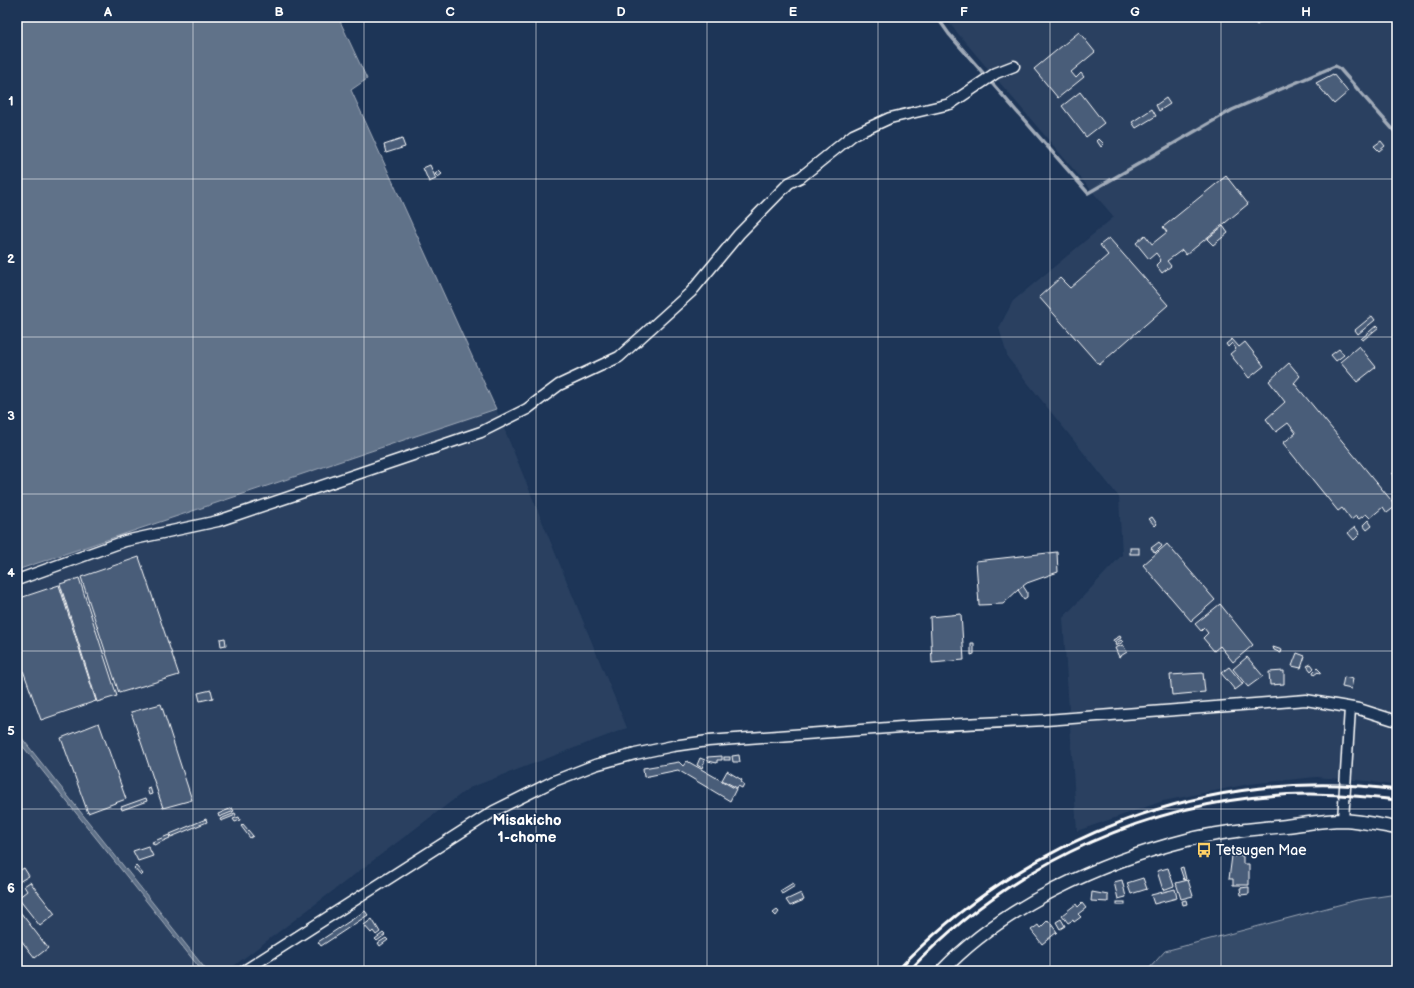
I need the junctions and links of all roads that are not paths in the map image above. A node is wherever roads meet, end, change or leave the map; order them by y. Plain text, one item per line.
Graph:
1 (1014, 66) dead end
2 (17, 580) edge
3 (1350, 708) junction
4 (1397, 721) edge
5 (1343, 820) junction
6 (1397, 828) edge
7 (244, 971) edge
8 (942, 971) edge

1 - 2 street
3 - 4 street
3 - 5 street
3 - 7 street
5 - 6 street
5 - 8 street

